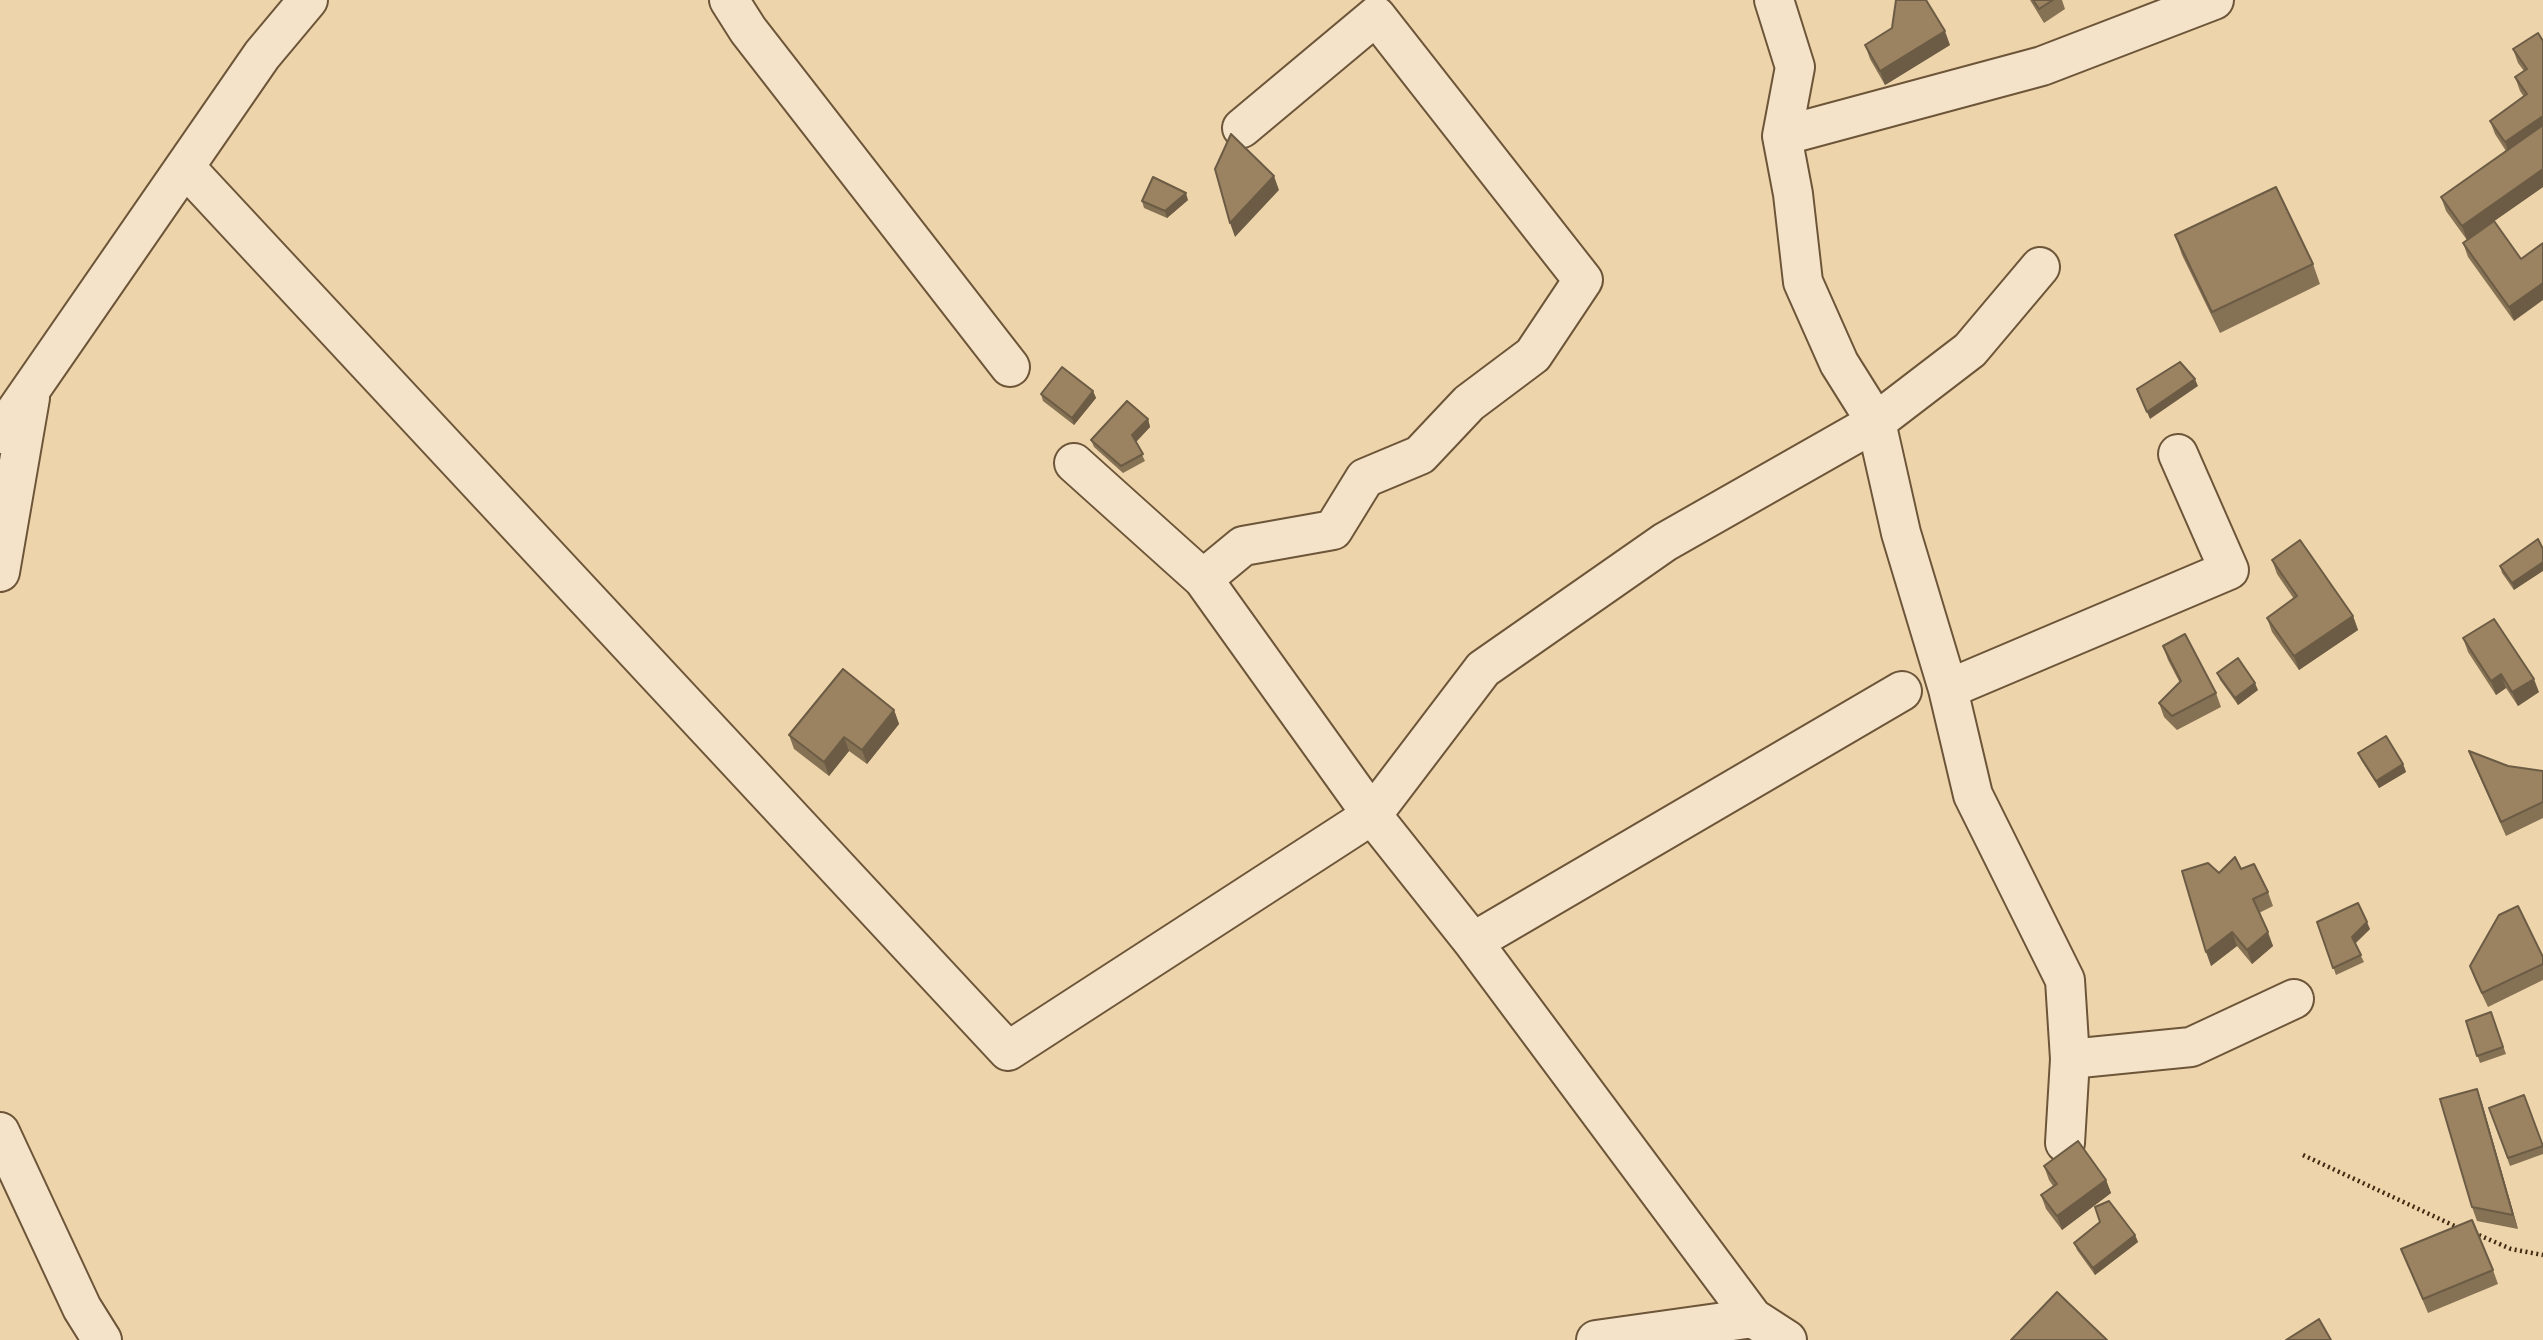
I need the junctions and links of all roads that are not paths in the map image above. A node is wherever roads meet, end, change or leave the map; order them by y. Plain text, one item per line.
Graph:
1 (308, 0) edge
2 (729, 0) edge
3 (1774, 0) edge
4 (2214, 0) edge
5 (1241, 128) dead end
6 (1782, 136) junction
7 (185, 167) junction
8 (2040, 267) dead end
9 (1010, 367) dead end
10 (31, 389) junction
11 (1876, 422) junction
12 (0, 434) edge
13 (2178, 454) dead end
14 (1074, 463) dead end
15 (0, 572) edge
16 (1203, 579) junction
17 (1948, 689) junction
18 (1902, 691) dead end
19 (1372, 814) junction
20 (1473, 942) junction
21 (2294, 999) dead end
22 (2070, 1059) junction
23 (0, 1132) edge
24 (2065, 1143) dead end
25 (1753, 1318) junction
26 (102, 1340) edge
27 (1596, 1340) edge
28 (1787, 1340) edge

1 - 7 street
2 - 9 street
3 - 6 street
4 - 6 street
5 - 16 street
6 - 11 street
7 - 10 street
7 - 19 street
8 - 11 street
10 - 12 street
10 - 15 street
11 - 17 street
11 - 19 street
13 - 17 street
14 - 16 street
16 - 19 street
17 - 22 street
18 - 20 street
19 - 20 street
20 - 25 street
21 - 22 street
22 - 24 street
23 - 26 street
25 - 27 street
25 - 28 street

